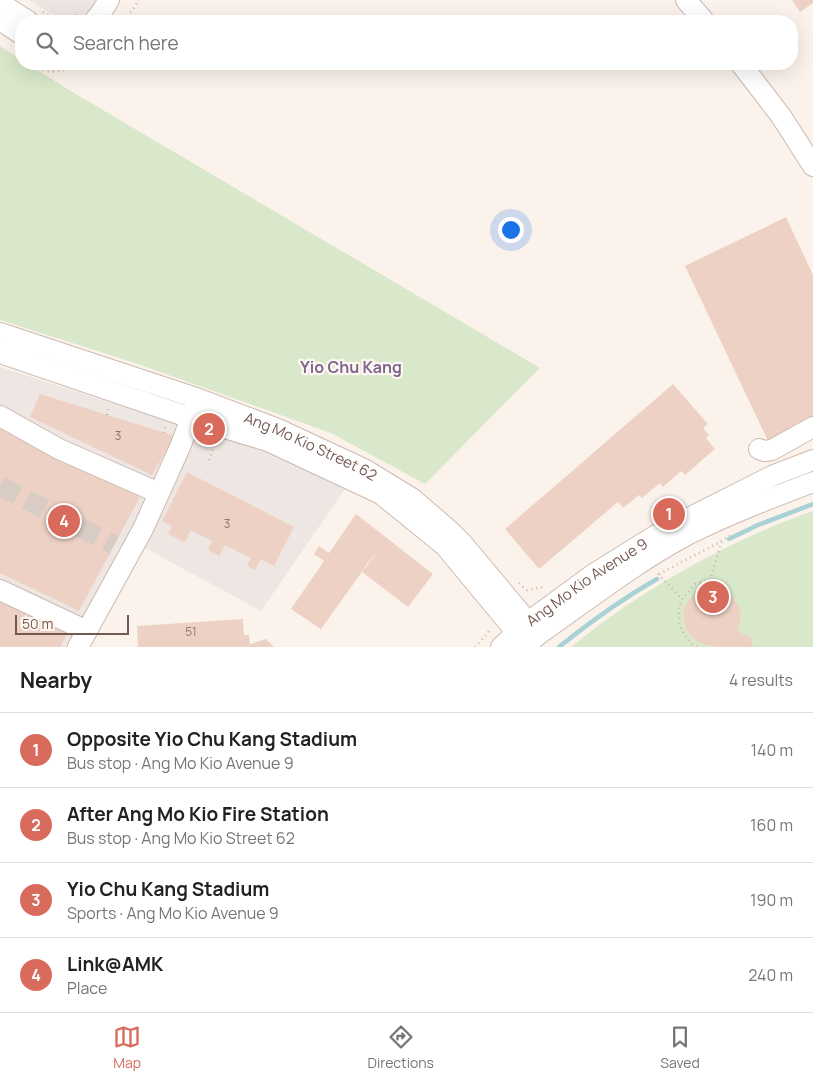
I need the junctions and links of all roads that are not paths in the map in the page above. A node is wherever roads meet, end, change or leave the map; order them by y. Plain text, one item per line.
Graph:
1 (109, 0) edge
2 (124, 0) edge
3 (686, 0) edge
4 (0, 3) edge
5 (32, 15) edge
6 (96, 15) edge
7 (114, 15) edge
8 (699, 15) edge
9 (0, 20) edge
10 (15, 30) edge
11 (746, 70) edge
12 (810, 156) edge
13 (0, 334) edge
14 (0, 353) edge
15 (199, 399) junction
16 (0, 416) edge
17 (191, 418) junction
18 (813, 428) edge
19 (759, 450) dead end
20 (813, 460) edge
21 (813, 482) edge
22 (159, 493) junction
23 (435, 528) junction
24 (0, 590) edge
25 (527, 636) edge
26 (82, 639) edge
27 (501, 647) edge

1 - 6 street
2 - 7 street
3 - 8 street
4 - 5 street
9 - 10 street
11 - 12 street
13 - 15 street, Ang Mo Kio Street 62
14 - 17 street, Ang Mo Kio Street 62
15 - 17 street
15 - 23 street, Ang Mo Kio Street 62
16 - 22 street
17 - 22 street
17 - 23 street, Ang Mo Kio Street 62
18 - 19 street
20 - 25 street, Ang Mo Kio Avenue 9
21 - 25 street, Ang Mo Kio Avenue 9
22 - 26 street
23 - 25 street, Ang Mo Kio Street 62
24 - 26 street
25 - 27 street, Ang Mo Kio Avenue 9

